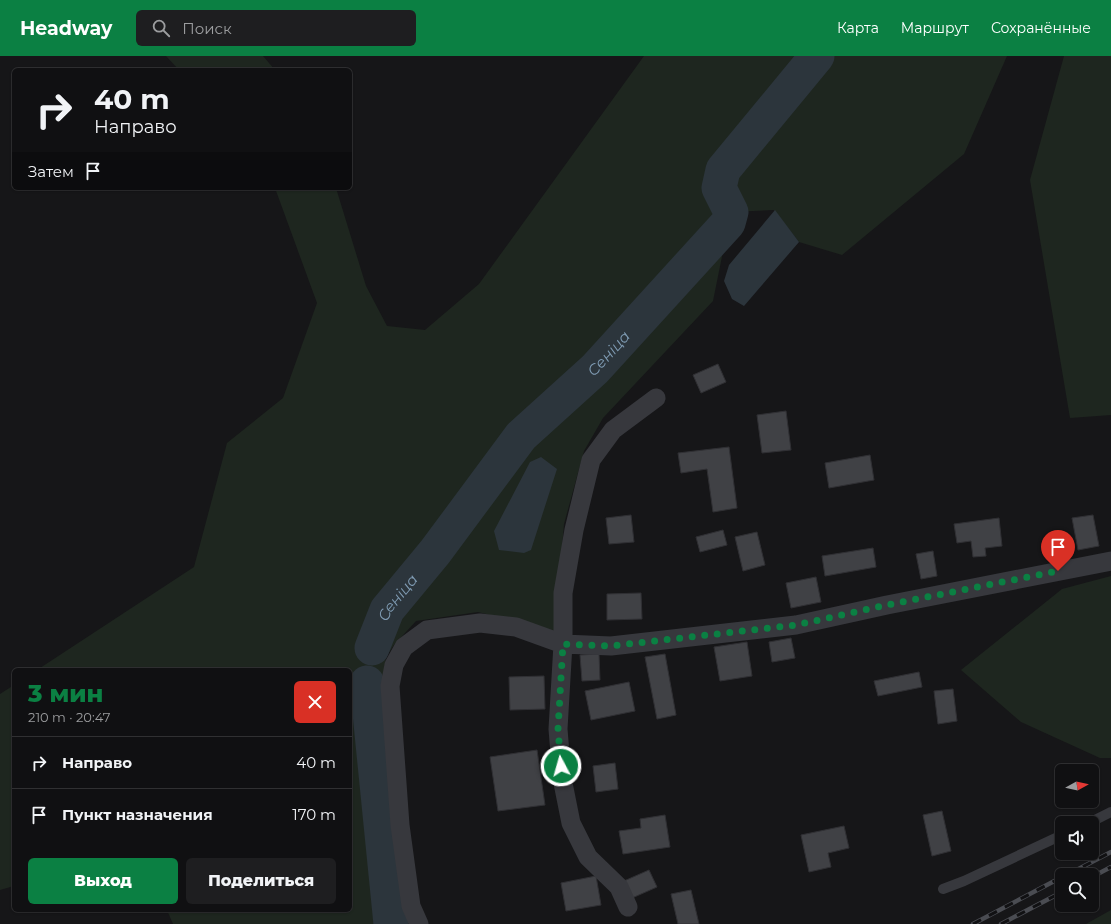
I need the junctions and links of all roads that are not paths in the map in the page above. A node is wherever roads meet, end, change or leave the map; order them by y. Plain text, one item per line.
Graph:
1 (656, 398) dead end
2 (1111, 561) edge
3 (563, 644) junction
4 (1111, 812) edge
5 (1099, 818) edge
6 (1055, 839) edge
7 (943, 889) dead end
8 (628, 907) dead end
9 (419, 924) edge

1 - 3 street
2 - 3 street
3 - 8 street
3 - 9 street
4 - 5 lane
6 - 7 lane

